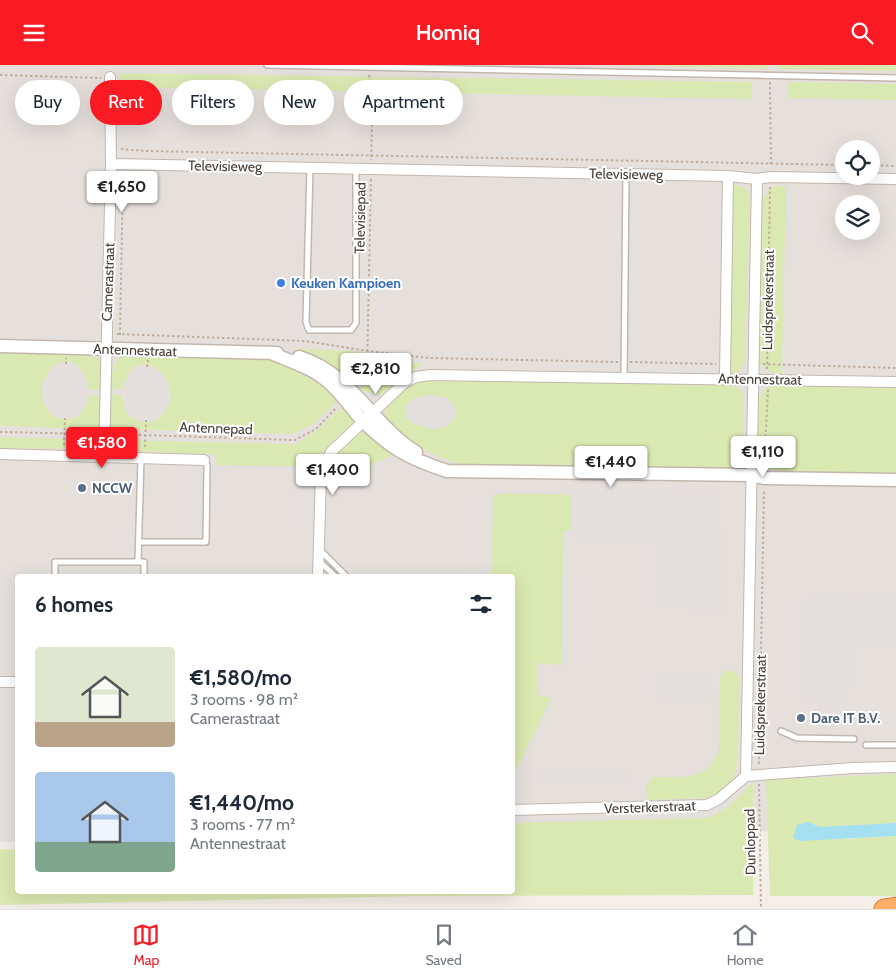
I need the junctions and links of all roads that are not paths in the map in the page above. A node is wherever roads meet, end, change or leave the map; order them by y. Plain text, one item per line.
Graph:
1 (267, 65) edge
2 (110, 77) road end
3 (896, 78) edge
4 (111, 165) junction
5 (310, 168) junction
6 (356, 169) junction
7 (626, 175) junction
8 (728, 176) junction
9 (757, 179) junction
10 (896, 179) edge
11 (0, 347) edge
12 (106, 349) junction
13 (624, 378) junction
14 (725, 378) junction
15 (752, 379) junction
16 (896, 382) edge
17 (368, 416) junction
18 (0, 454) edge
19 (104, 457) junction
20 (143, 458) junction
21 (204, 460) joint
22 (750, 475) junction
23 (896, 480) edge
24 (139, 542) junction
25 (319, 549) junction
26 (319, 561) junction
27 (138, 562) junction
28 (55, 574) edge
29 (144, 574) edge
30 (320, 574) edge
31 (333, 574) edge
32 (344, 574) edge
33 (15, 682) edge
34 (0, 683) edge
35 (781, 731) dead end
36 (854, 739) dead end
37 (866, 745) dead end
38 (896, 745) edge
39 (896, 767) edge
40 (746, 776) junction
41 (515, 810) edge
42 (896, 907) edge
43 (884, 909) edge

1 - 3 lane
2 - 4 street, Camerastraat
4 - 5 street, Televisieweg
4 - 12 street, Camerastraat
5 - 6 street, Televisieweg
5 - 6 lane
6 - 7 street, Televisieweg
7 - 8 street, Televisieweg
7 - 13 lane
8 - 9 street, Televisieweg
8 - 14 street
9 - 10 street, Televisieweg
9 - 15 street, Luidsprekerstraat
11 - 12 street, Antennestraat
12 - 17 street, Antennestraat
12 - 19 street, Camerastraat
13 - 14 street, Antennestraat
13 - 17 street, Antennestraat
14 - 15 street, Antennestraat
15 - 16 street, Antennestraat
15 - 22 street, Luidsprekerstraat
17 - 22 street, Antennestraat
17 - 25 street
18 - 19 street
19 - 20 street
20 - 21 street
20 - 24 lane
21 - 24 lane
22 - 23 street, Antennestraat
22 - 40 street, Luidsprekerstraat
24 - 27 lane
25 - 26 street
25 - 32 lane
26 - 30 street
26 - 31 lane
27 - 28 lane
27 - 29 lane
33 - 34 street
35 - 36 lane
37 - 38 lane
39 - 40 street
40 - 41 street, Versterkerstraat
42 - 43 highway

